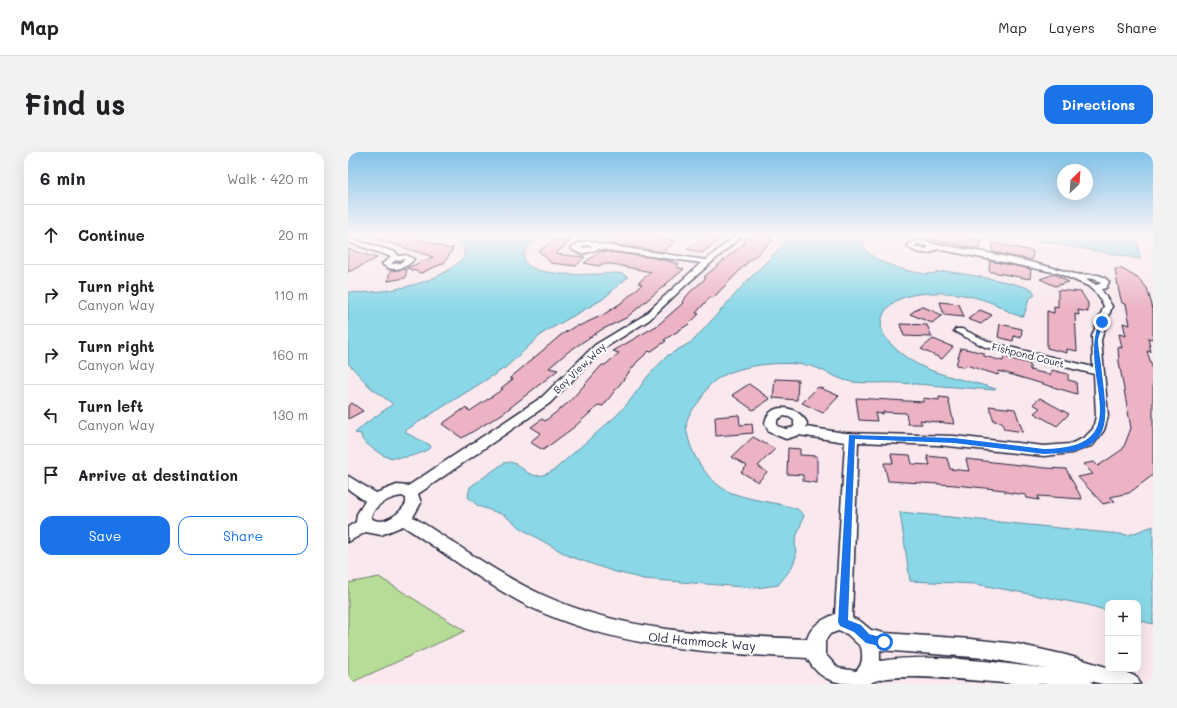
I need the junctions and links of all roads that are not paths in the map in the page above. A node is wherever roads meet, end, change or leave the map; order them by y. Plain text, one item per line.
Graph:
1 (692, 260) edge
2 (710, 260) edge
3 (1007, 260) edge
4 (707, 262) junction
5 (959, 331) dead end
6 (1099, 372) junction
7 (799, 430) dead end
8 (852, 437) junction
9 (348, 482) edge
10 (410, 492) junction
11 (375, 500) junction
12 (403, 518) junction
13 (365, 525) junction
14 (348, 535) edge
15 (843, 622) junction
16 (866, 638) junction
17 (814, 649) junction
18 (868, 673) junction
19 (837, 683) edge
20 (1083, 684) edge
21 (1130, 684) edge

1 - 4 street
2 - 4 street, Bay View Way
3 - 6 street
4 - 10 street, Bay View Way
5 - 6 street, Fishpond Court
6 - 8 street
7 - 8 street
8 - 15 street
9 - 11 street
10 - 11 street
10 - 12 street
11 - 13 street
12 - 13 street
12 - 17 street, Old Hammock Way
13 - 14 street
15 - 16 street
15 - 17 street
16 - 18 street
16 - 21 street
17 - 19 street
18 - 19 street
18 - 20 street

